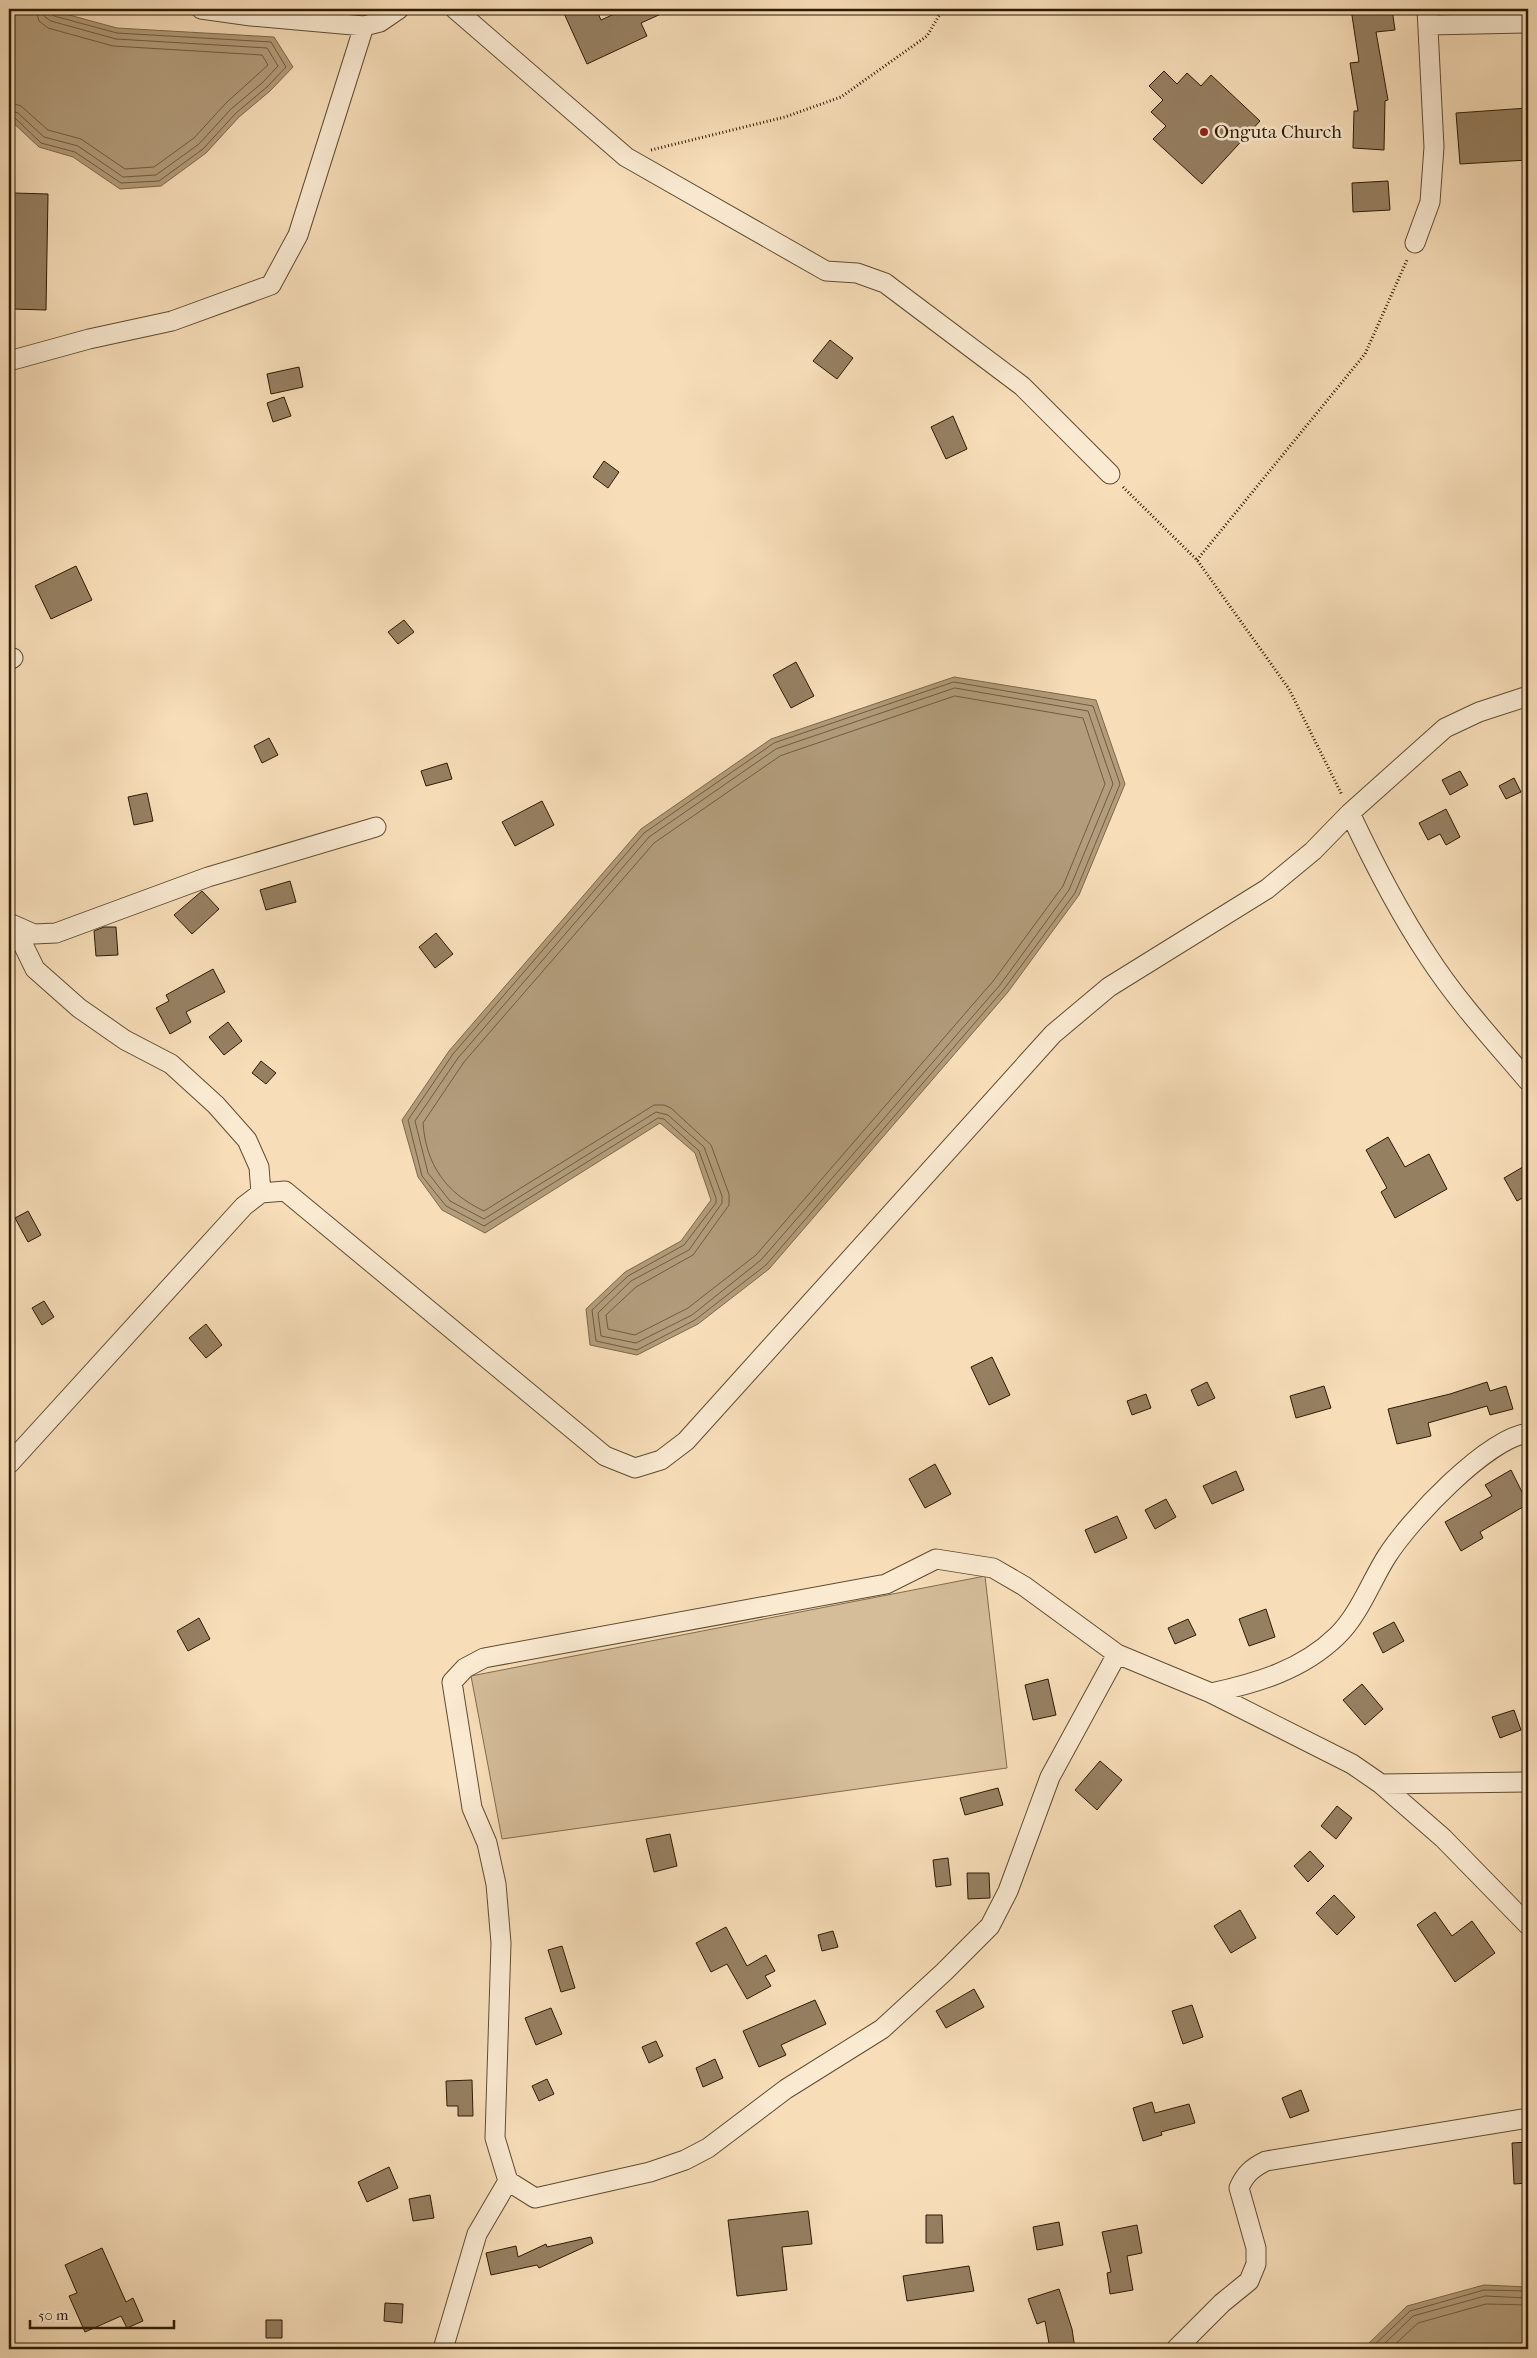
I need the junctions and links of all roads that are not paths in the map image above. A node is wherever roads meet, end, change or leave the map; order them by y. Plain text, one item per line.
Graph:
1 (202, 9) edge
2 (399, 9) edge
3 (455, 9) edge
4 (1428, 17) edge
5 (1528, 23) edge
6 (364, 26) junction
7 (1415, 243) road end
8 (9, 361) edge
9 (1110, 474) road end
10 (1528, 696) edge
11 (1350, 813) junction
12 (376, 827) dead end
13 (11, 925) edge
14 (1528, 1081) edge
15 (261, 1193) junction
16 (1528, 1434) edge
17 (9, 1464) edge
18 (1117, 1654) junction
19 (1211, 1693) junction
20 (1528, 1782) edge
21 (1381, 1784) junction
22 (1528, 1925) edge
23 (1528, 2118) edge
24 (508, 2181) junction
25 (443, 2349) edge
26 (1176, 2349) edge

1 - 6 street
2 - 6 street
3 - 9 street
4 - 5 street
4 - 7 street
6 - 8 street
10 - 11 street
11 - 14 street
11 - 15 street
12 - 13 street
13 - 15 street
15 - 17 street
16 - 19 street
18 - 19 street
18 - 24 street
18 - 24 street
19 - 21 street
20 - 21 street
21 - 22 street
23 - 26 street
24 - 25 street

